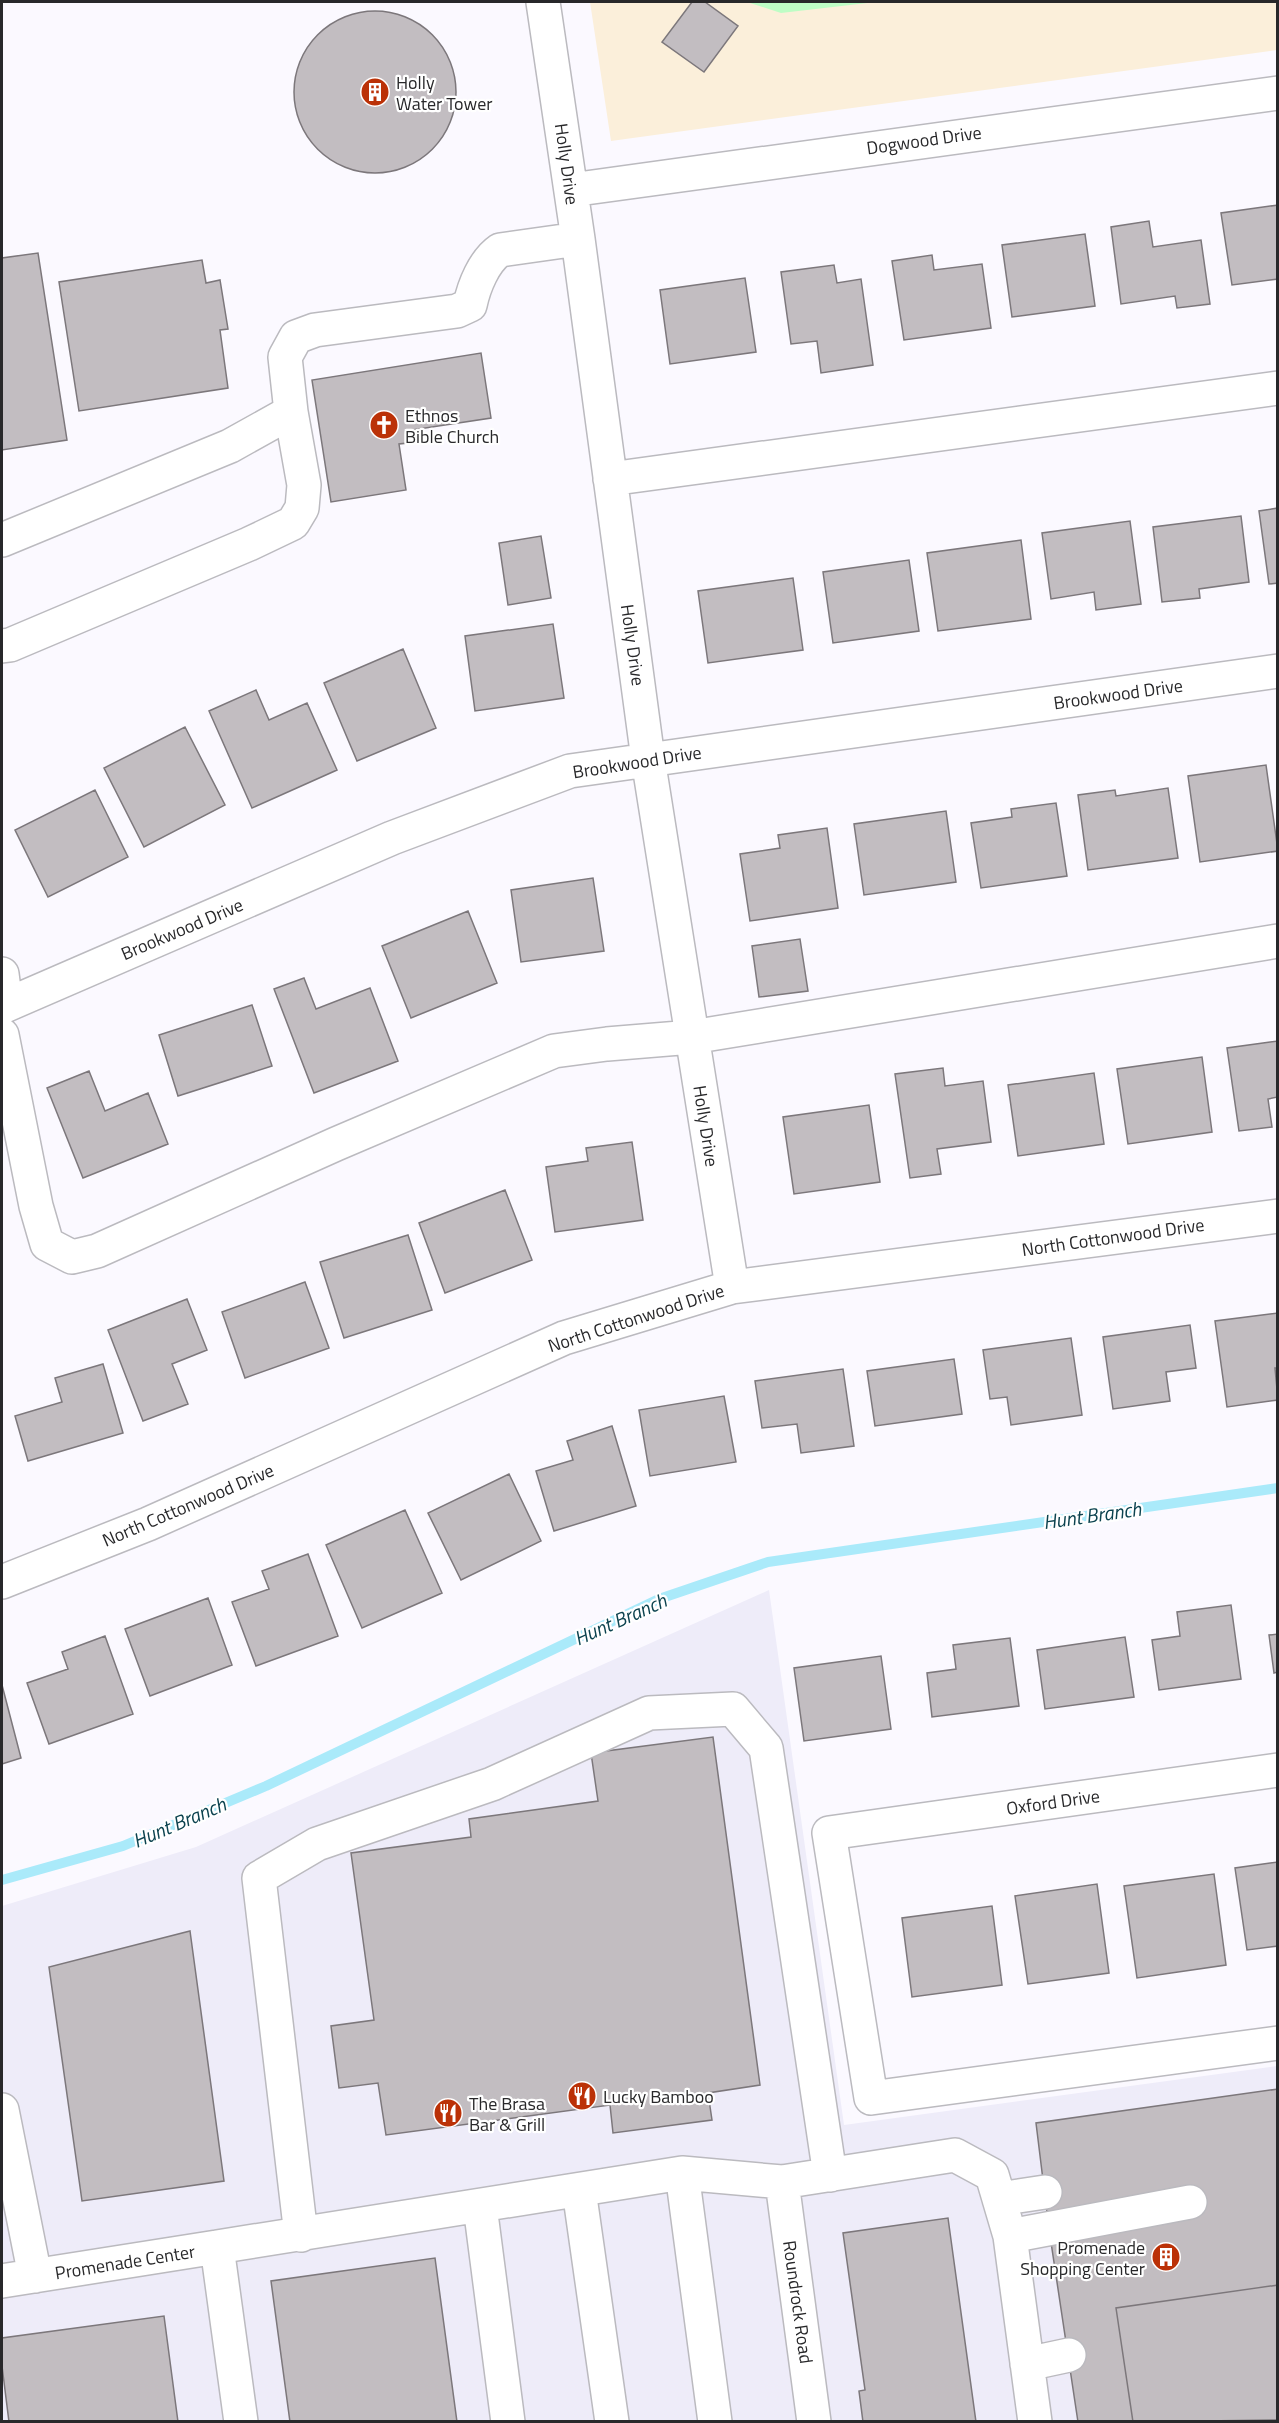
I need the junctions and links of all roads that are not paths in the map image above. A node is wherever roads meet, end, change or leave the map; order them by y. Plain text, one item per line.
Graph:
1 (543, 2) edge
2 (1278, 93) edge
3 (571, 190) junction
4 (578, 239) junction
5 (1278, 388) edge
6 (291, 412) junction
7 (610, 479) junction
8 (2, 540) edge
9 (2, 646) edge
10 (1278, 671) edge
11 (648, 759) junction
12 (1278, 940) edge
13 (3, 1005) edge
14 (692, 1037) junction
15 (1278, 1216) edge
16 (732, 1287) junction
17 (2, 1582) edge
18 (1278, 1770) edge
19 (1278, 2043) edge
20 (2, 2110) edge
21 (682, 2174) junction
22 (830, 2175) junction
23 (782, 2182) junction
24 (579, 2190) junction
25 (1045, 2192) dead end
26 (999, 2199) junction
27 (1190, 2202) dead end
28 (480, 2206) junction
29 (301, 2235) junction
30 (1010, 2236) junction
31 (217, 2247) junction
32 (35, 2276) junction
33 (2, 2282) edge
34 (1069, 2355) dead end
35 (1027, 2364) junction
36 (241, 2421) edge
37 (508, 2421) edge
38 (612, 2421) edge
39 (715, 2421) edge
40 (814, 2421) edge
41 (1035, 2421) edge

1 - 3 street, Holly Drive
2 - 3 street, Dogwood Drive
3 - 4 street, Holly Drive
4 - 6 street
4 - 7 street, Holly Drive
5 - 7 street
6 - 8 street
6 - 9 street
7 - 11 street, Holly Drive
10 - 11 street, Brookwood Drive
11 - 13 street, Brookwood Drive
11 - 14 street, Holly Drive
12 - 14 street
13 - 14 street
14 - 16 street, Holly Drive
15 - 16 street, North Cottonwood Drive
16 - 17 street, North Cottonwood Drive
18 - 19 street, Oxford Drive
20 - 32 street
21 - 23 street
21 - 24 street
21 - 39 street
22 - 23 street
22 - 26 street
22 - 29 street
23 - 40 street, Roundrock Road
24 - 28 street
24 - 38 street
25 - 26 street
26 - 30 street
27 - 30 street
28 - 29 street
28 - 37 street
29 - 31 street
30 - 35 street
31 - 32 street, Promenade Center
31 - 36 street, Promenade Center
32 - 33 street, Promenade Center
34 - 35 street
35 - 41 street

